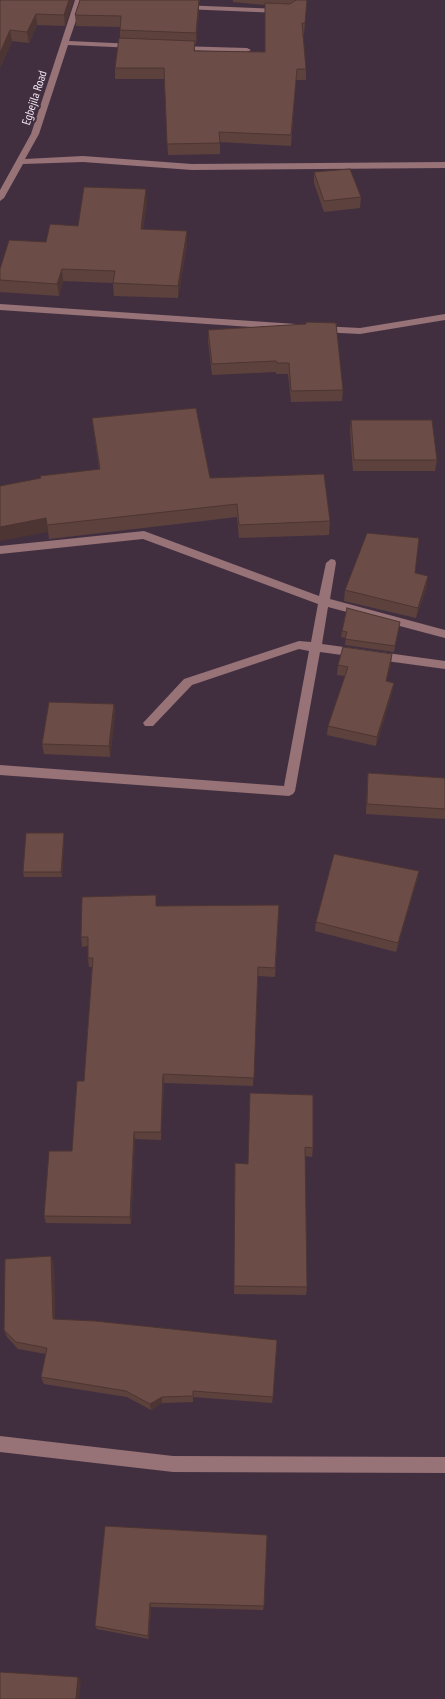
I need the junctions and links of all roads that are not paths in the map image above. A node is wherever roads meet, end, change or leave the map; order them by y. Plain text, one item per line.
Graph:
1 (81, 2) edge
2 (174, 7) edge
3 (290, 11) edge
4 (65, 43) junction
5 (141, 46) edge
6 (170, 47) edge
7 (247, 50) edge
8 (20, 162) junction
9 (445, 165) edge
10 (0, 198) edge
11 (0, 307) edge
12 (445, 317) edge
13 (0, 550) edge
14 (331, 563) dead end
15 (324, 602) junction
16 (445, 634) edge
17 (316, 648) junction
18 (445, 665) edge
19 (149, 723) dead end
20 (0, 770) edge
21 (0, 1444) edge
22 (445, 1465) edge

1 - 4 street, Egbejila Road
2 - 3 street
4 - 5 street
4 - 8 street, Egbejila Road
6 - 7 street
8 - 9 street
8 - 10 street, Egbejila Road
11 - 12 street
13 - 15 street
14 - 15 street
15 - 16 street
15 - 17 street
17 - 18 street
17 - 19 street
17 - 20 street
21 - 22 street

